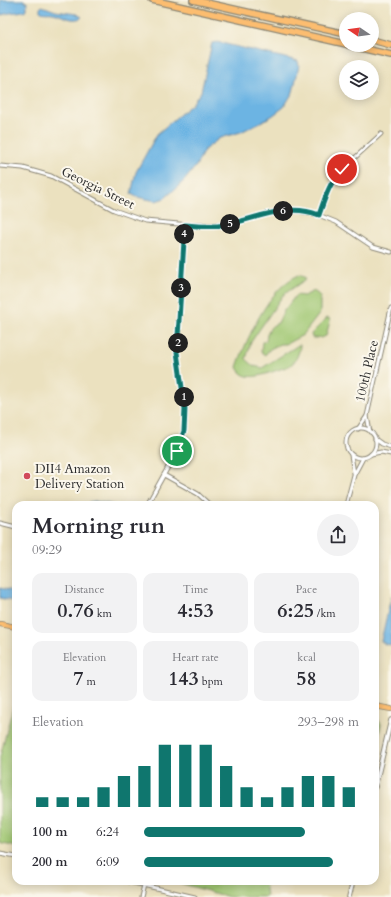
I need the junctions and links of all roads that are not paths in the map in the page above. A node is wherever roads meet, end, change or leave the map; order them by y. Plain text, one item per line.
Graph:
1 (152, 0) edge
2 (194, 0) edge
3 (339, 32) edge
4 (379, 42) edge
5 (339, 43) edge
6 (391, 45) edge
7 (378, 52) edge
8 (391, 55) edge
9 (381, 134) dead end
10 (0, 166) edge
11 (319, 215) junction
12 (185, 225) junction
13 (391, 252) edge
14 (391, 308) edge
15 (367, 416) junction
16 (358, 429) junction
17 (370, 432) junction
18 (375, 439) junction
19 (391, 447) edge
20 (371, 454) junction
21 (391, 454) edge
22 (351, 455) junction
23 (363, 458) junction
24 (354, 474) junction
25 (164, 475) junction
26 (149, 501) edge
27 (206, 501) edge
28 (347, 501) edge
29 (0, 523) edge
30 (12, 526) edge
31 (0, 624) edge
32 (12, 627) edge
33 (379, 707) edge
34 (391, 709) edge
35 (391, 720) edge
36 (379, 770) edge
37 (0, 853) edge
38 (12, 855) edge
39 (144, 885) joint
40 (352, 885) edge
41 (141, 897) edge
42 (195, 897) edge
43 (349, 897) edge

1 - 5 highway
2 - 3 highway
4 - 6 highway
7 - 8 highway
9 - 11 street
10 - 12 street, Georgia Street
11 - 12 street, Georgia Street
11 - 13 street, Georgia Street
12 - 25 street
14 - 15 street, 100th Place
15 - 16 street, 100th Place
15 - 17 street, 100th Place
16 - 17 street
16 - 22 street
17 - 18 street
18 - 19 street
18 - 20 street
20 - 21 street
20 - 23 street
22 - 23 street
22 - 24 street
23 - 24 street
24 - 28 street
25 - 26 street
25 - 27 street
29 - 30 street
31 - 32 main road
33 - 34 main road
35 - 36 street
37 - 38 street
39 - 41 street
39 - 42 street
40 - 43 street

